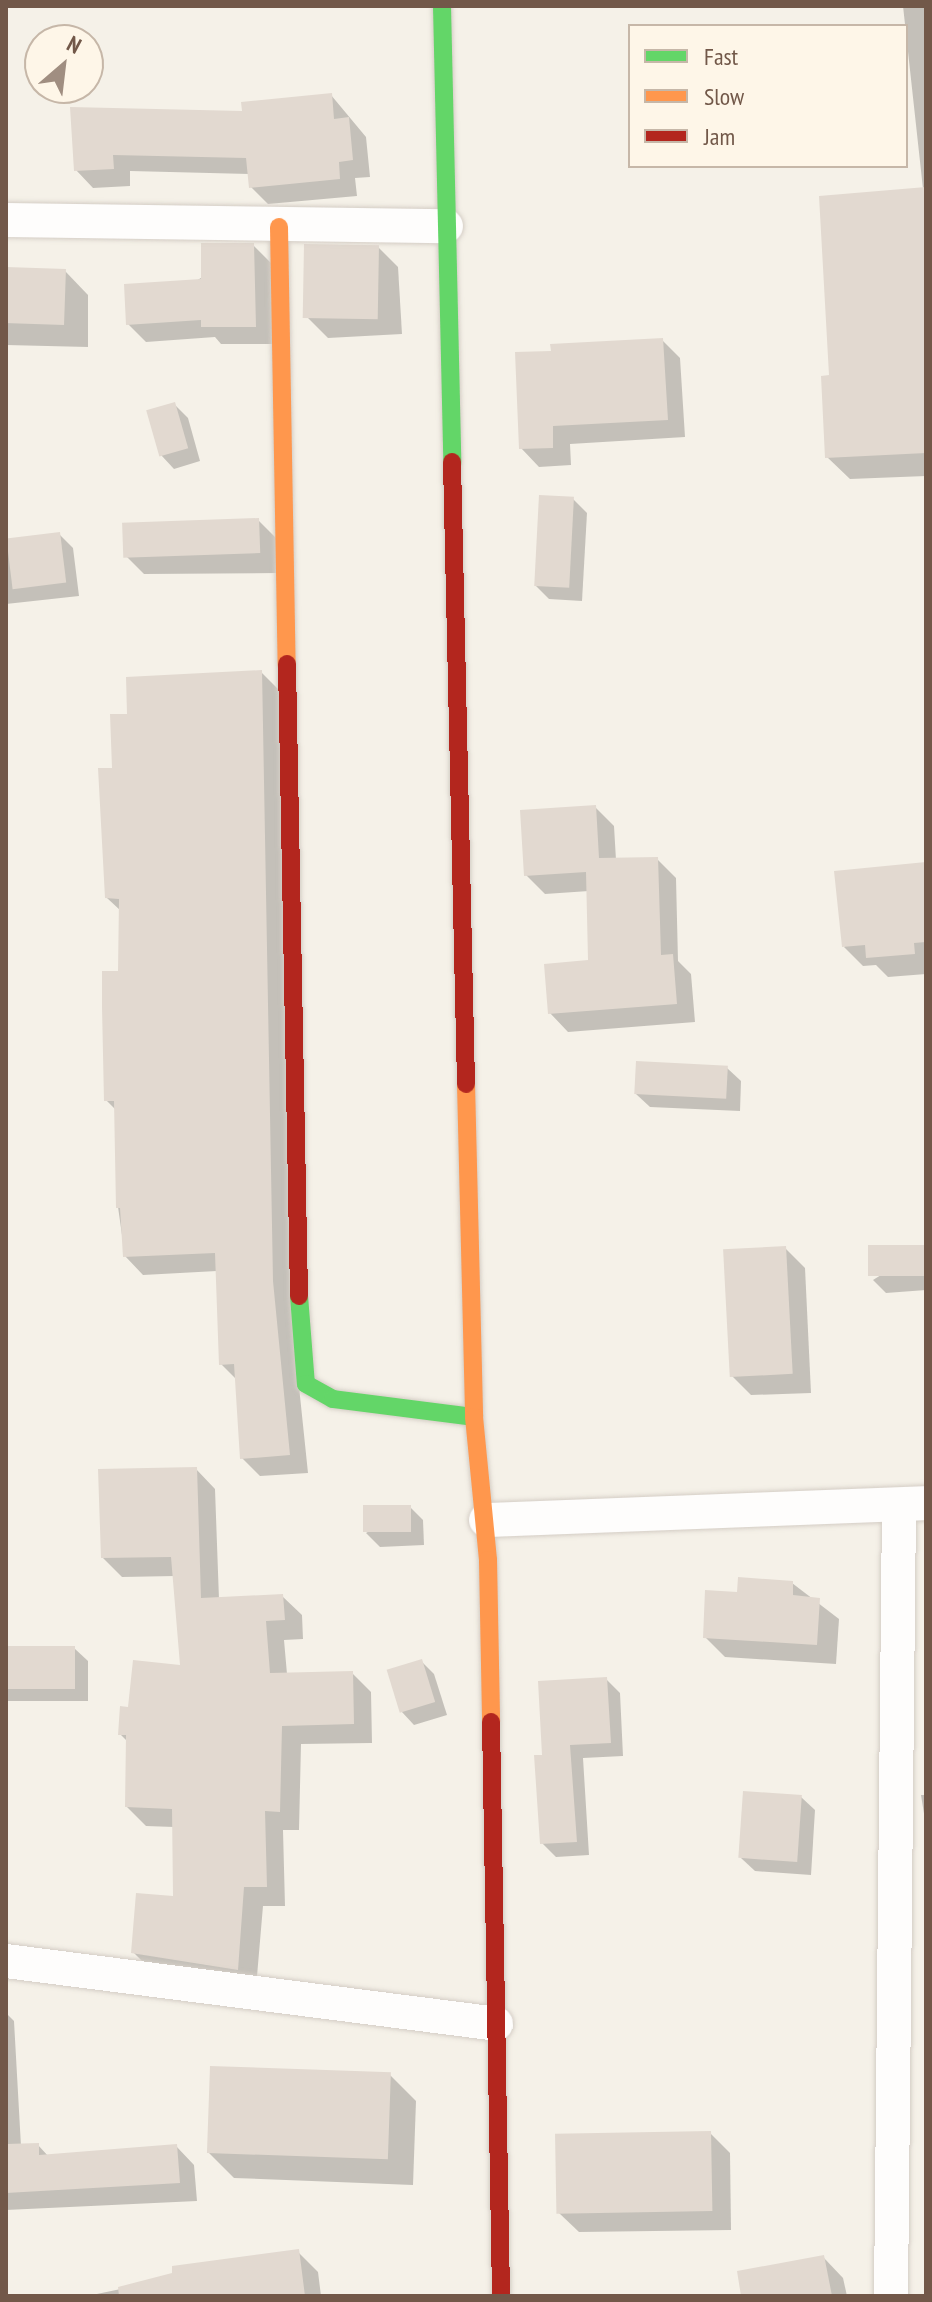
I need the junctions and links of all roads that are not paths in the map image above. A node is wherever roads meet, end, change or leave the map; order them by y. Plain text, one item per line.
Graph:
1 (442, 6) edge
2 (6, 220) edge
3 (446, 226) junction
4 (279, 227) junction
5 (474, 1417) junction
6 (912, 1504) edge
7 (486, 1520) junction
8 (6, 1961) edge
9 (496, 2024) junction
10 (501, 2296) edge
11 (891, 2296) edge

1 - 3 street
2 - 4 street
3 - 4 street
3 - 5 street
4 - 5 street
5 - 7 street
6 - 7 street
6 - 11 street
7 - 9 street
8 - 9 street
9 - 10 street

